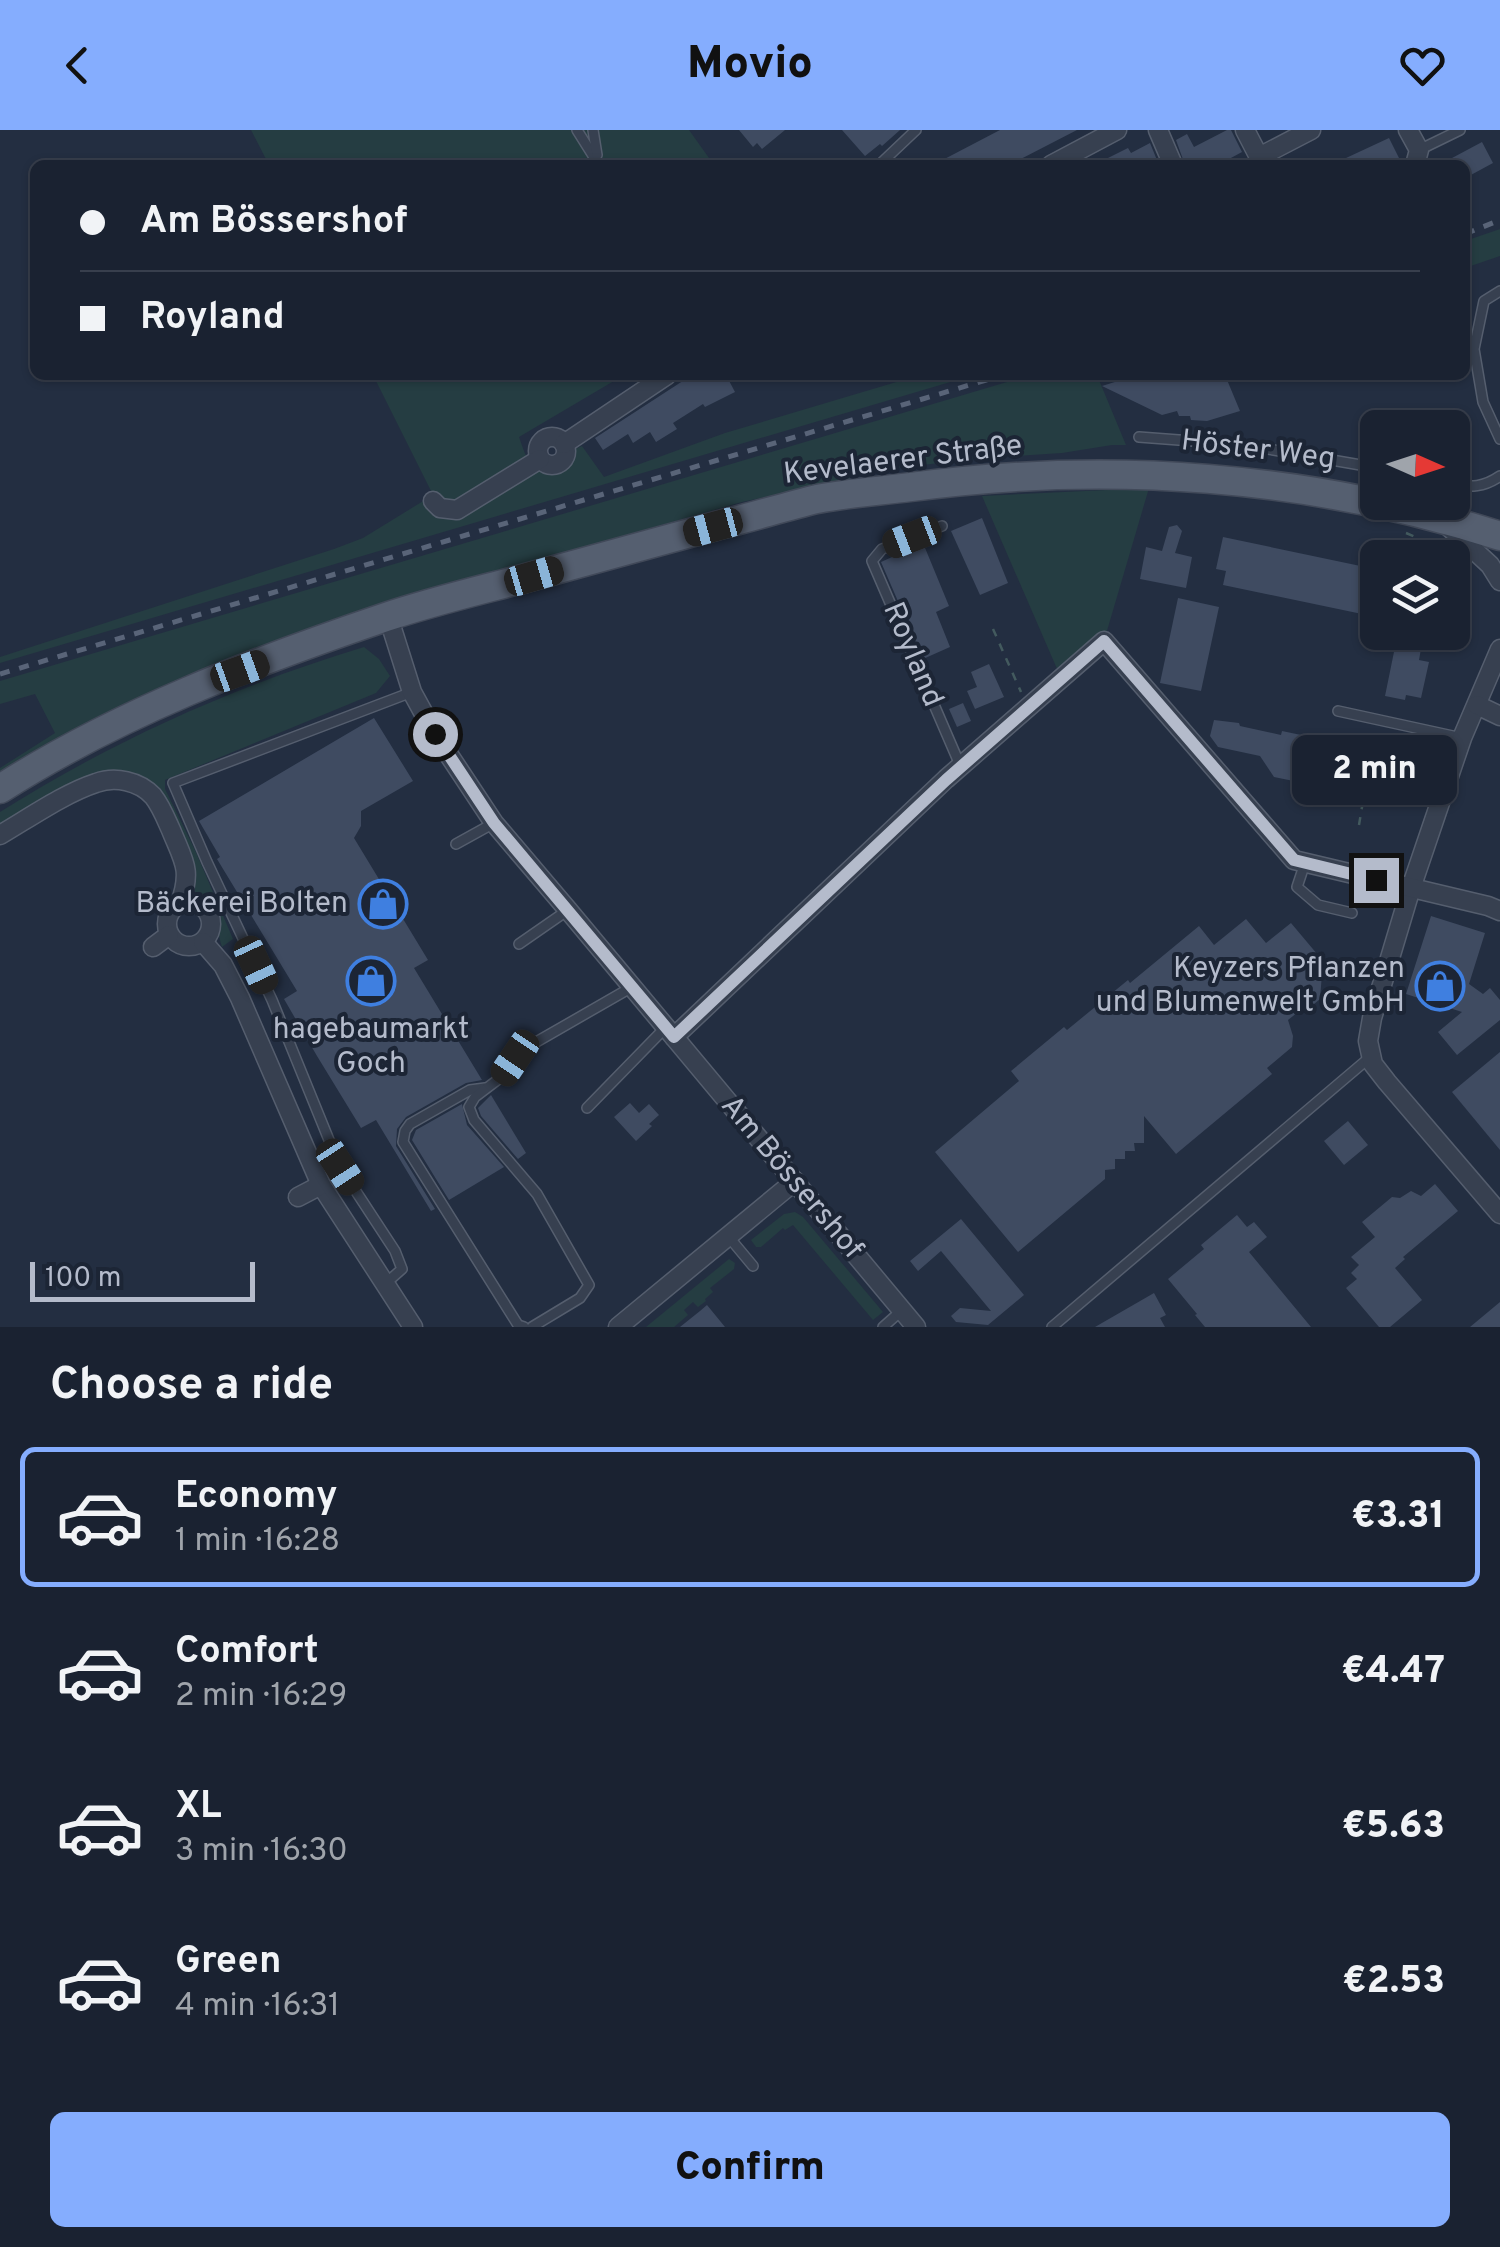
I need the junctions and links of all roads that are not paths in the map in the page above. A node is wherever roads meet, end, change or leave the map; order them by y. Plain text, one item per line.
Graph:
1 (577, 130) edge
2 (593, 130) edge
3 (916, 130) edge
4 (1117, 130) edge
5 (1158, 130) edge
6 (1245, 130) edge
7 (1311, 130) edge
8 (1408, 130) edge
9 (1460, 130) edge
10 (1417, 158) edge
11 (596, 160) edge
12 (598, 160) edge
13 (885, 160) edge
14 (1060, 160) edge
15 (1171, 160) edge
16 (1500, 290) edge
17 (660, 380) edge
18 (1139, 437) dead end
19 (1500, 440) edge
20 (1360, 465) edge
21 (1500, 476) edge
22 (1470, 488) edge
23 (1360, 500) edge
24 (432, 501) dead end
25 (1441, 520) edge
26 (1444, 520) edge
27 (942, 526) dead end
28 (1500, 536) edge
29 (1500, 581) edge
30 (388, 616) junction
31 (1500, 648) edge
32 (1490, 689) edge
33 (412, 692) junction
34 (1338, 712) dead end
35 (1500, 716) edge
36 (1462, 738) junction
37 (961, 767) junction
38 (0, 789) edge
39 (494, 823) junction
40 (0, 834) edge
41 (456, 844) dead end
42 (1306, 863) junction
43 (1411, 888) junction
44 (180, 904) junction
45 (568, 910) junction
46 (1500, 911) edge
47 (1352, 913) dead end
48 (169, 935) junction
49 (204, 942) junction
50 (519, 944) dead end
51 (152, 947) dead end
52 (632, 987) junction
53 (670, 1032) junction
54 (1372, 1056) junction
55 (486, 1088) junction
56 (587, 1108) dead end
57 (795, 1181) junction
58 (321, 1185) junction
59 (298, 1197) dead end
60 (1500, 1214) edge
61 (728, 1236) junction
62 (754, 1266) dead end
63 (386, 1284) junction
64 (901, 1311) junction
65 (413, 1327) edge
66 (524, 1327) edge
67 (532, 1327) edge
68 (618, 1327) edge
69 (883, 1327) edge
70 (916, 1327) edge
71 (1052, 1327) edge

1 - 11 lane
2 - 12 lane
3 - 13 lane
4 - 14 street
5 - 15 street
6 - 7 street
8 - 10 street
9 - 10 lane
16 - 19 lane
17 - 24 street
18 - 20 lane, Höster Weg
21 - 22 lane
23 - 30 main road, Kevelaerer Straße
25 - 29 street
26 - 28 main road, Kevelaerer Straße
27 - 37 lane, Royland
30 - 33 street, Am Bössershof
30 - 38 main road, Kevelaerer Straße
31 - 32 street
32 - 35 street
32 - 36 street
33 - 39 street, Am Bössershof
33 - 63 lane
34 - 36 lane
36 - 43 street
37 - 42 street
37 - 53 street
39 - 41 lane
39 - 45 street, Am Bössershof
40 - 44 street
42 - 43 street
42 - 47 lane
43 - 46 street
43 - 54 street
44 - 48 street
44 - 49 street
45 - 50 lane
45 - 52 street, Am Bössershof
48 - 49 street
48 - 51 street
49 - 58 street
52 - 53 street, Am Bössershof
52 - 55 lane
53 - 56 lane
53 - 57 street, Am Bössershof
54 - 60 street
54 - 71 lane
55 - 66 lane
55 - 67 lane
57 - 61 street
57 - 64 street, Am Bössershof
58 - 59 street
58 - 63 street
61 - 62 lane
61 - 68 street
63 - 65 street
64 - 69 lane
64 - 70 street, Am Bössershof

